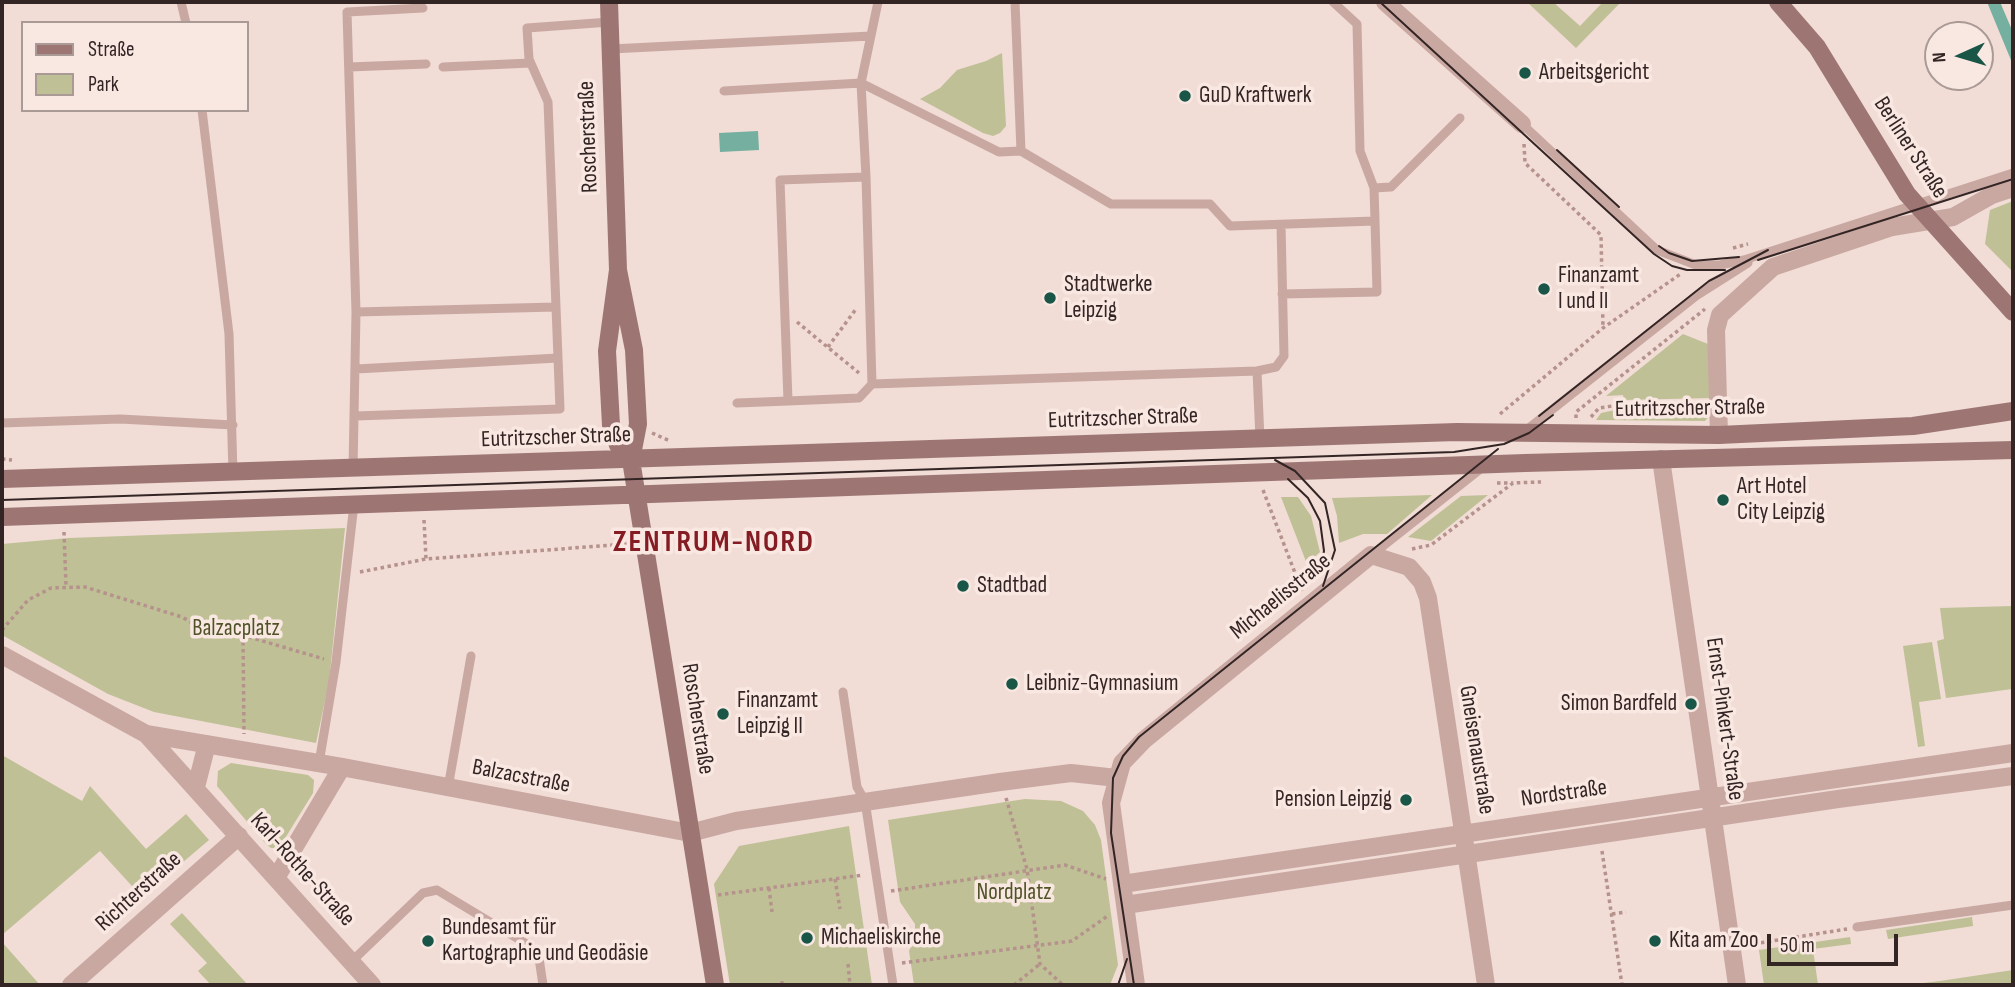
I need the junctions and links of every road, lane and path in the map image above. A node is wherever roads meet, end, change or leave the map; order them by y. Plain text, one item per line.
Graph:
1 (181, 2) edge
2 (609, 2) edge
3 (878, 2) edge
4 (1015, 2) edge
5 (1333, 2) edge
6 (1385, 2) edge
7 (1779, 2) edge
8 (422, 8) dead end
9 (186, 21) edge
10 (610, 22) junction
11 (871, 36) junction
12 (611, 49) junction
13 (530, 63) junction
14 (426, 64) dead end
15 (349, 67) junction
16 (443, 67) dead end
17 (861, 83) junction
18 (724, 91) dead end
19 (202, 112) edge
20 (1461, 118) dead end
21 (1522, 124) junction
22 (1021, 151) junction
23 (2013, 173) edge
24 (866, 177) junction
25 (1374, 188) junction
26 (2013, 188) edge
27 (1914, 203) junction
28 (1375, 221) junction
29 (1929, 221) junction
30 (1281, 225) junction
31 (1741, 244) dead end
32 (1728, 251) dead end
33 (1762, 255) junction
34 (1785, 262) junction
35 (1696, 265) junction
36 (618, 270) junction
37 (1602, 277) junction
38 (1584, 278) dead end
39 (1283, 294) junction
40 (856, 298) dead end
41 (556, 307) junction
42 (356, 312) junction
43 (785, 312) junction
44 (2013, 312) edge
45 (1695, 317) dead end
46 (1603, 328) junction
47 (828, 346) junction
48 (558, 358) junction
49 (1548, 366) dead end
50 (355, 369) junction
51 (1257, 371) junction
52 (1552, 371) junction
53 (872, 384) junction
54 (788, 401) junction
55 (1718, 402) junction
56 (737, 403) dead end
57 (2013, 411) edge
58 (1576, 412) dead end
59 (355, 416) junction
60 (2, 424) edge
61 (233, 425) junction
62 (1479, 432) junction
63 (1523, 432) junction
64 (1577, 434) junction
65 (1719, 435) junction
66 (1260, 439) junction
67 (2013, 450) edge
68 (1661, 459) junction
69 (631, 460) junction
70 (1487, 464) junction
71 (354, 470) junction
72 (233, 474) junction
73 (2, 479) edge
74 (1551, 481) dead end
75 (1262, 489) dead end
76 (636, 493) junction
77 (355, 503) junction
78 (424, 515) dead end
79 (2, 517) edge
80 (64, 528) dead end
81 (646, 543) junction
82 (1374, 556) junction
83 (426, 559) junction
84 (347, 574) junction
85 (66, 586) junction
86 (1308, 606) junction
87 (2, 630) edge
88 (243, 635) junction
89 (2, 655) edge
90 (471, 656) dead end
91 (336, 662) junction
92 (843, 692) dead end
93 (146, 734) junction
94 (207, 744) junction
95 (244, 750) junction
96 (2013, 753) edge
97 (319, 763) junction
98 (342, 767) junction
99 (2013, 776) edge
100 (1117, 778) junction
101 (1000, 782) junction
102 (197, 787) junction
103 (448, 788) junction
104 (1712, 797) junction
105 (865, 801) junction
106 (1714, 818) junction
107 (690, 833) junction
108 (1464, 833) junction
109 (1600, 835) junction
110 (239, 836) junction
111 (1467, 854) junction
112 (1027, 869) junction
113 (875, 873) junction
114 (276, 878) junction
115 (835, 879) junction
116 (1122, 884) junction
117 (769, 888) junction
118 (878, 893) junction
119 (702, 897) junction
120 (1125, 905) junction
121 (2013, 905) edge
122 (840, 909) dead end
123 (772, 912) dead end
124 (1626, 912) dead end
125 (1612, 914) junction
126 (1857, 927) joint
127 (1036, 947) junction
128 (1731, 947) junction
129 (351, 962) junction
130 (848, 964) dead end
131 (1040, 964) junction
132 (890, 965) junction
133 (71, 985) edge
134 (372, 985) edge
135 (543, 985) edge
136 (715, 985) edge
137 (850, 985) edge
138 (893, 985) edge
139 (1014, 985) edge
140 (1063, 985) edge
141 (1136, 985) edge
142 (1486, 985) edge
143 (1622, 985) edge
144 (1737, 985) edge

1 - 9 lane
2 - 10 main road, Roscherstraße
3 - 11 lane
4 - 22 lane
5 - 25 lane
6 - 21 street
7 - 27 main road, Berliner Straße
8 - 15 lane
10 - 12 main road, Roscherstraße
10 - 13 lane
11 - 12 lane
11 - 17 lane
12 - 36 main road, Roscherstraße
13 - 16 lane
13 - 41 lane
14 - 15 lane
15 - 42 lane
17 - 18 lane
17 - 22 lane
17 - 24 lane
19 - 61 lane
20 - 25 lane
21 - 35 lane
21 - 37 path
22 - 30 lane
23 - 27 lane
24 - 43 lane
24 - 53 lane
25 - 28 lane
26 - 29 street
27 - 29 main road, Berliner Straße
27 - 33 lane
28 - 30 lane
28 - 39 lane
29 - 34 street
29 - 44 main road, Berliner Straße
30 - 39 lane
31 - 32 path
33 - 34 lane
33 - 35 lane
33 - 63 lane
34 - 55 street
35 - 46 path
36 - 69 main road, Roscherstraße
36 - 69 main road, Roscherstraße
37 - 38 path
37 - 46 path
39 - 51 lane
40 - 47 path
41 - 42 lane
41 - 48 lane
42 - 50 lane
43 - 47 path
43 - 54 lane
45 - 58 path
46 - 52 path
47 - 53 path
48 - 50 lane
48 - 59 lane
49 - 52 path
50 - 59 lane
51 - 53 lane
51 - 66 lane
52 - 62 path
53 - 54 lane
54 - 56 lane
55 - 64 path
55 - 65 street
57 - 65 main road, Eutritzscher Straße
59 - 71 lane
60 - 61 lane
61 - 72 lane
62 - 63 main road, Eutritzscher Straße
62 - 66 main road, Eutritzscher Straße
63 - 64 main road, Eutritzscher Straße
64 - 65 main road, Eutritzscher Straße
66 - 69 main road, Eutritzscher Straße
67 - 68 main road
68 - 70 main road
68 - 104 street, Ernst-Pinkert-Straße
69 - 71 main road, Eutritzscher Straße
69 - 76 main road, Roscherstraße
70 - 76 main road
70 - 82 lane, Michaelisstraße
71 - 72 main road, Eutritzscher Straße
72 - 73 main road, Eutritzscher Straße
74 - 82 path
75 - 86 path
76 - 77 main road
76 - 81 main road, Roscherstraße
77 - 79 main road
77 - 84 lane
78 - 83 path
80 - 85 path
81 - 83 path
81 - 107 main road, Roscherstraße
82 - 86 street, Michaelisstraße
82 - 108 street, Gneisenaustraße
83 - 84 path
84 - 91 lane
85 - 87 path
85 - 88 path
86 - 100 street, Michaelisstraße
88 - 91 path
88 - 95 path
89 - 93 street, Balzacstraße
90 - 103 lane
91 - 97 lane
92 - 105 lane
93 - 94 street, Balzacstraße
93 - 102 street, Balzacstraße
94 - 95 street, Balzacstraße
94 - 102 street
95 - 97 street, Balzacstraße
96 - 104 street, Nordstraße
97 - 98 street, Balzacstraße
98 - 103 street, Balzacstraße
98 - 114 street
99 - 106 street, Nordstraße
100 - 101 street
100 - 116 street
101 - 105 street
101 - 112 path
102 - 110 street, Karl-Rothe-Straße
103 - 107 street, Balzacstraße
104 - 106 street, Ernst-Pinkert-Straße
104 - 108 street, Nordstraße
105 - 107 street
105 - 113 lane
106 - 109 street, Nordstraße
106 - 128 street, Ernst-Pinkert-Straße
107 - 119 main road, Roscherstraße
108 - 111 street, Gneisenaustraße
108 - 116 street, Nordstraße
109 - 111 street, Nordstraße
109 - 125 path
110 - 114 street, Karl-Rothe-Straße
110 - 133 street, Richterstraße
111 - 120 street, Nordstraße
111 - 142 street, Gneisenaustraße
112 - 116 path
112 - 118 path
112 - 127 path
113 - 115 path
113 - 118 lane
114 - 129 street, Karl-Rothe-Straße
115 - 117 path
115 - 122 path
116 - 120 street
117 - 119 path
117 - 123 path
118 - 132 lane
119 - 136 main road, Roscherstraße
120 - 127 path
120 - 141 street
121 - 126 lane
124 - 125 path
125 - 143 path
126 - 128 path
127 - 131 path
127 - 132 path
128 - 144 street, Ernst-Pinkert-Straße
129 - 134 street, Karl-Rothe-Straße
129 - 135 lane
130 - 137 path
131 - 139 path
131 - 140 path
132 - 138 lane

